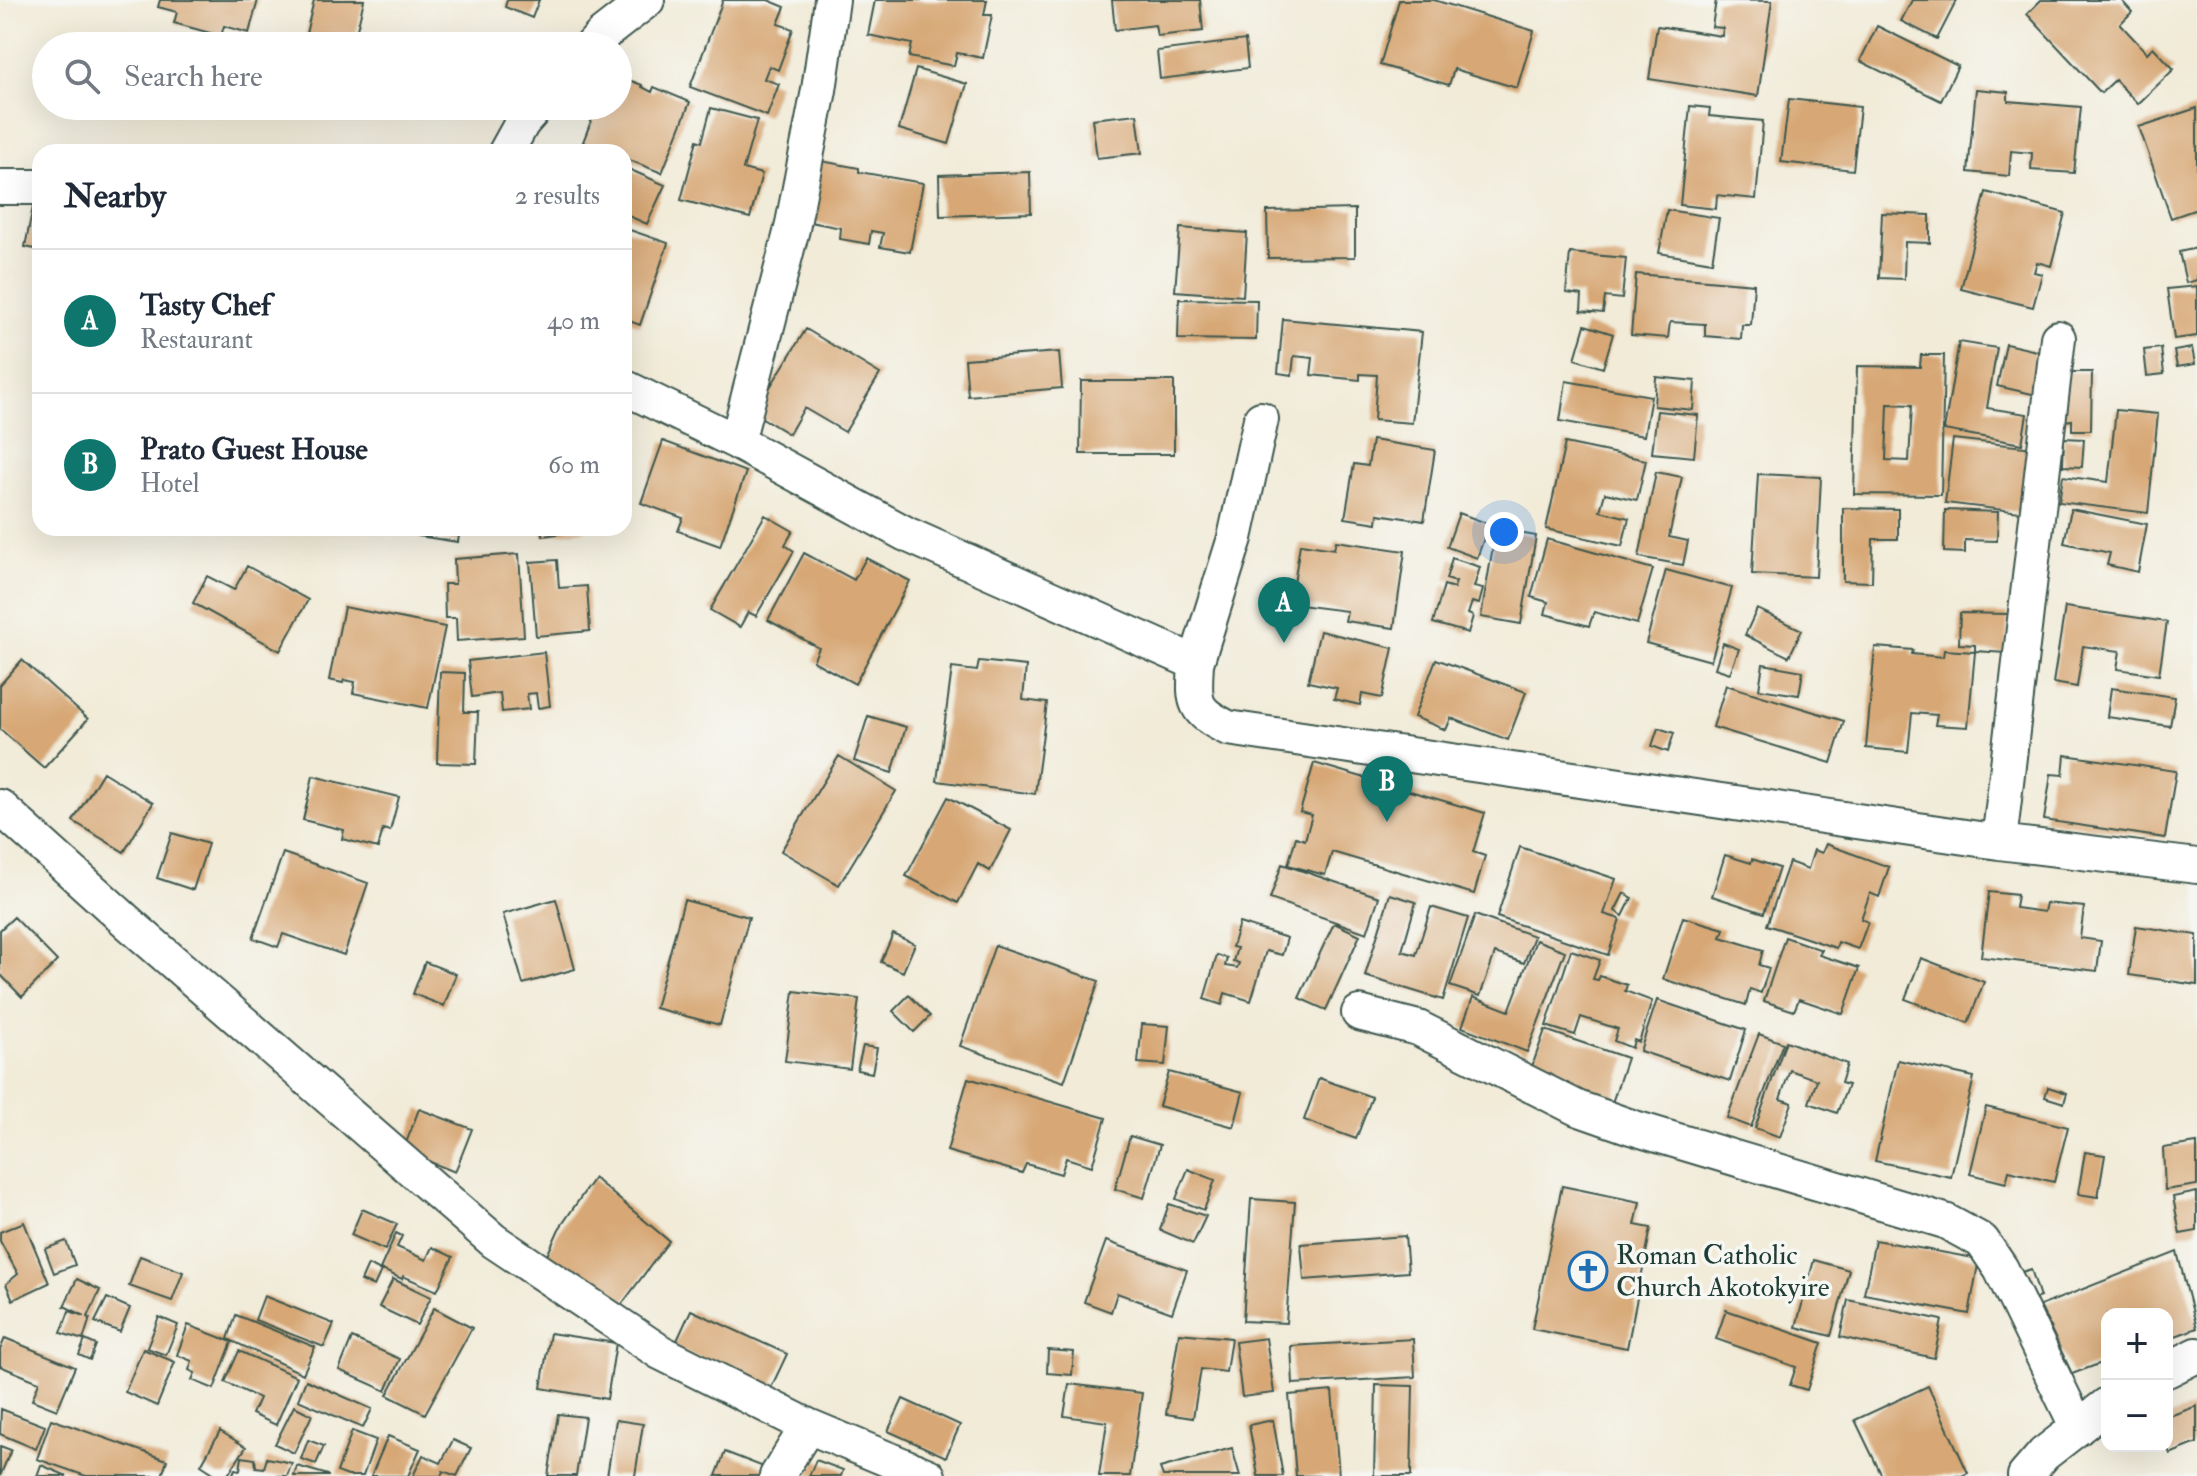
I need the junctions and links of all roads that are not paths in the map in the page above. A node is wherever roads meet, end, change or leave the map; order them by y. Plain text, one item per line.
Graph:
1 (647, 0) edge
2 (832, 0) edge
3 (606, 32) edge
4 (525, 120) edge
5 (510, 144) edge
6 (0, 187) edge
7 (32, 187) edge
8 (2058, 338) dead end
9 (632, 391) edge
10 (1261, 419) dead end
11 (737, 442) junction
12 (1196, 663) junction
13 (0, 807) edge
14 (1999, 842) junction
15 (2197, 866) edge
16 (1359, 1013) dead end
17 (2197, 1355) edge
18 (2173, 1367) edge
19 (2101, 1410) edge
20 (808, 1426) junction
21 (2078, 1428) junction
22 (777, 1476) edge
23 (928, 1476) edge
24 (2025, 1476) edge

1 - 3 street
2 - 11 street
4 - 5 street
6 - 7 street
8 - 14 street
9 - 11 street
10 - 12 street
11 - 12 street
12 - 14 street
13 - 20 street
14 - 15 street
16 - 21 street
17 - 18 street
19 - 21 street
20 - 22 street
20 - 23 street
21 - 24 street

